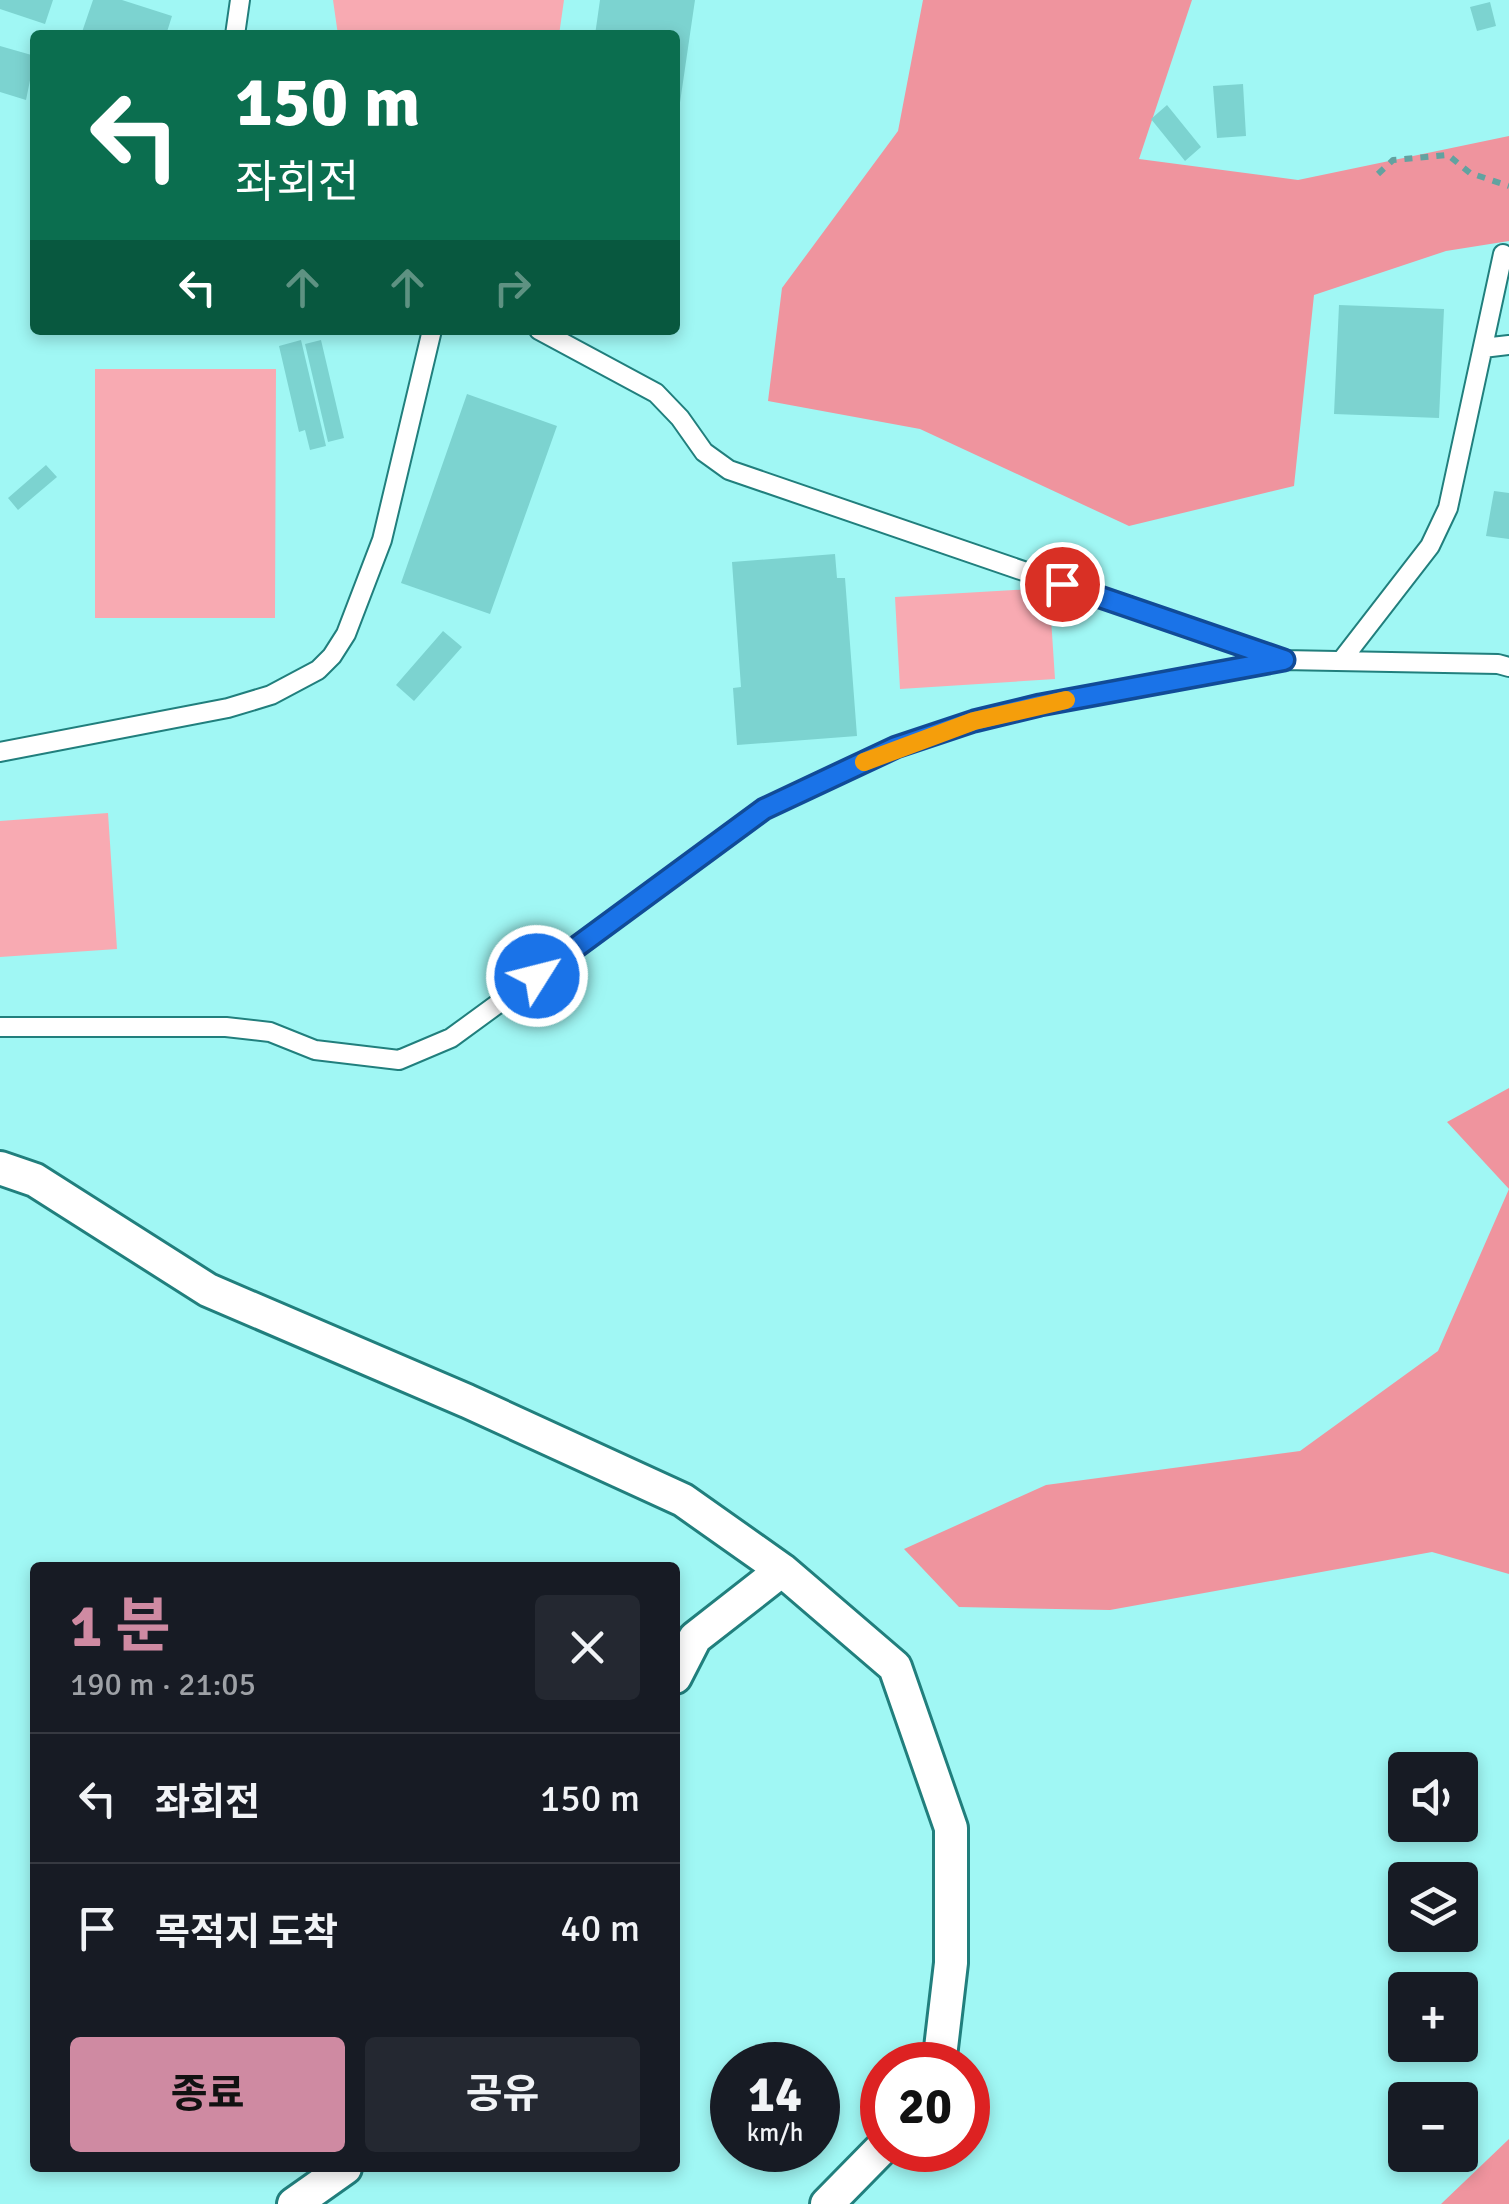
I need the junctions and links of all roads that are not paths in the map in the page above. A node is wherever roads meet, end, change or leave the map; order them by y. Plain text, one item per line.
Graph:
1 (240, 0) edge
2 (237, 30) edge
3 (1503, 254) dead end
4 (431, 335) edge
5 (548, 335) edge
6 (1509, 345) edge
7 (1483, 348) junction
8 (1284, 660) junction
9 (1342, 661) junction
10 (1509, 667) edge
11 (0, 752) edge
12 (0, 1028) edge
13 (0, 1168) edge
14 (782, 1570) junction
15 (680, 1666) edge
16 (942, 2042) edge
17 (860, 2170) edge
18 (338, 2172) edge
19 (294, 2204) edge
20 (827, 2204) edge

1 - 2 lane
3 - 7 lane
4 - 11 lane
5 - 8 lane
6 - 7 lane
7 - 9 lane
8 - 9 lane
8 - 12 lane
9 - 10 lane
13 - 14 street
14 - 15 street
14 - 16 street
17 - 20 street
18 - 19 street

